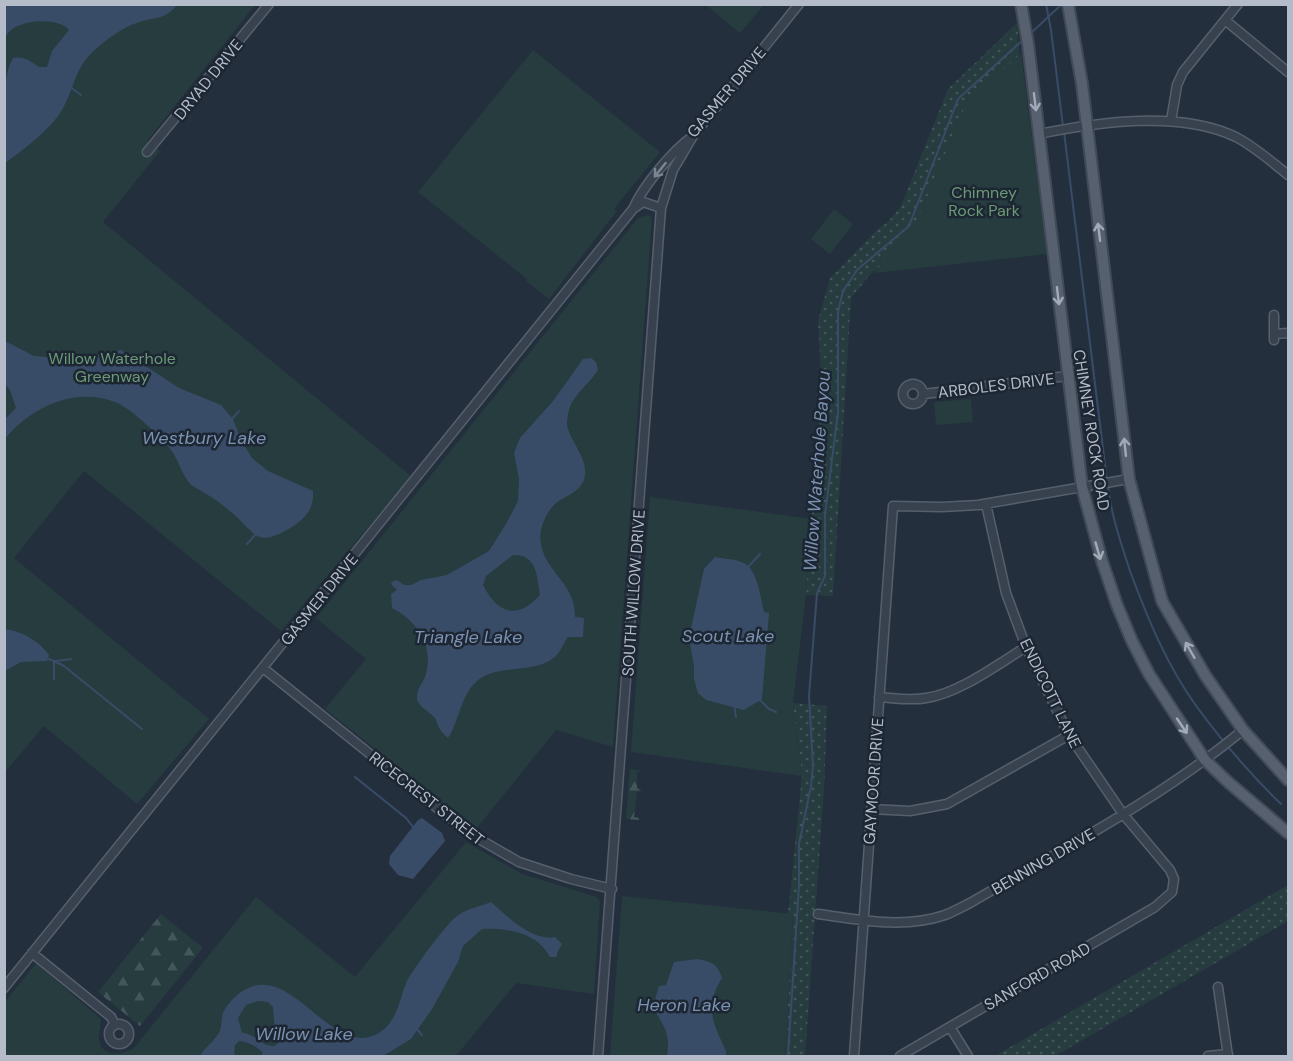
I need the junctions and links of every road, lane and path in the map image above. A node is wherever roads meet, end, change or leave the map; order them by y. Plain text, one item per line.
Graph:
1 (269, 4) edge
2 (799, 4) edge
3 (1021, 4) edge
4 (1238, 4) edge
5 (1069, 9) edge
6 (1225, 20) junction
7 (1288, 72) edge
8 (1171, 121) junction
9 (1081, 128) junction
10 (1044, 133) junction
11 (693, 136) junction
12 (147, 152) dead end
13 (1288, 175) edge
14 (661, 208) junction
15 (633, 209) junction
16 (1274, 315) dead end
17 (1288, 333) edge
18 (1067, 375) junction
19 (924, 394) dead end
20 (1124, 480) junction
21 (1087, 486) junction
22 (986, 504) junction
23 (1026, 647) junction
24 (263, 668) junction
25 (879, 697) junction
26 (1243, 730) junction
27 (1069, 735) junction
28 (1205, 760) junction
29 (1288, 780) edge
30 (871, 809) junction
31 (1123, 814) junction
32 (1288, 833) edge
33 (612, 889) junction
34 (1172, 891) joint
35 (818, 914) dead end
36 (864, 921) junction
37 (32, 953) junction
38 (1218, 987) dead end
39 (4, 988) edge
40 (115, 1025) dead end
41 (950, 1027) junction
42 (1228, 1055) edge
43 (598, 1056) edge
44 (854, 1056) edge
45 (900, 1056) edge
46 (968, 1056) edge
47 (1208, 1056) edge

1 - 12 street, DRYAD DRIVE
2 - 11 street, GASMER DRIVE
3 -> 10 main road, CHIMNEY ROCK ROAD
4 - 6 street
5 - 9 main road, CHIMNEY ROCK ROAD
6 - 7 street
6 - 8 street
8 - 9 street
8 - 13 street
9 - 10 street
20 -> 9 main road, CHIMNEY ROCK ROAD
10 -> 18 main road, CHIMNEY ROCK ROAD
11 - 14 street, SOUTH WILLOW DRIVE
11 -> 15 street, GASMER DRIVE
14 - 15 street
14 - 33 street, SOUTH WILLOW DRIVE
15 - 24 street, GASMER DRIVE
16 - 17 street
18 - 19 street, ARBOLES DRIVE
18 - 21 main road, CHIMNEY ROCK ROAD
20 - 21 street
26 -> 20 main road, CHIMNEY ROCK ROAD
21 - 22 street
21 -> 28 main road, CHIMNEY ROCK ROAD
22 - 23 street, ENDICOTT LANE
22 - 25 street, GAYMOOR DRIVE
23 - 25 street
23 - 27 street, ENDICOTT LANE
24 - 33 street, RICECREST STREET
24 - 37 street, GASMER DRIVE
25 - 30 street, GAYMOOR DRIVE
26 - 28 street, BENNING DRIVE
26 - 29 main road, CHIMNEY ROCK ROAD
27 - 30 street
27 - 31 street, ENDICOTT LANE
28 - 31 street, BENNING DRIVE
28 - 32 main road, CHIMNEY ROCK ROAD
30 - 36 street, GAYMOOR DRIVE
31 - 34 street, ENDICOTT LANE
31 - 36 street, BENNING DRIVE
33 - 43 street, SOUTH WILLOW DRIVE
34 - 41 street, SANFORD ROAD
35 - 36 street, BENNING DRIVE
36 - 44 street, GAYMOOR DRIVE
37 - 39 street, GASMER DRIVE
37 - 40 street
38 - 42 street
41 - 45 street, SANFORD ROAD
41 - 46 street
42 - 47 street

